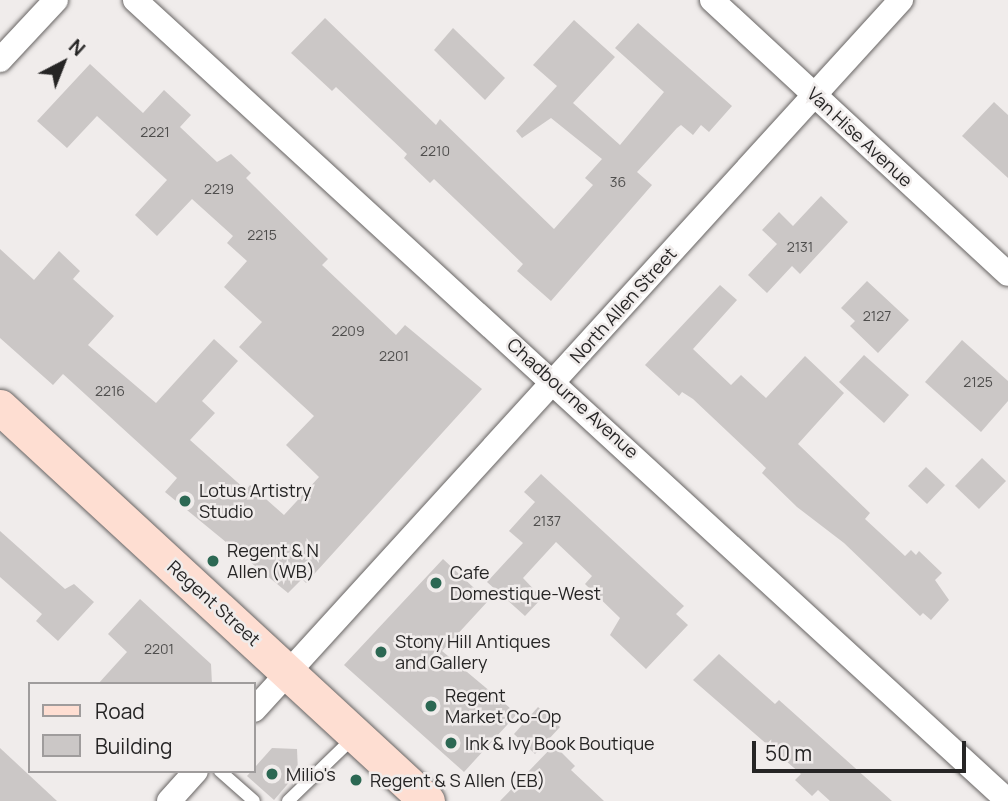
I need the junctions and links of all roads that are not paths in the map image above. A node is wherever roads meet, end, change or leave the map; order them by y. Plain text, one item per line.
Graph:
1 (56, 0) edge
2 (135, 0) edge
3 (712, 0) edge
4 (901, 0) edge
5 (0, 60) edge
6 (813, 93) junction
7 (1008, 274) edge
8 (555, 381) junction
9 (0, 407) edge
10 (288, 672) junction
11 (256, 708) edge
12 (356, 735) junction
13 (194, 773) edge
14 (222, 773) edge
15 (169, 801) edge
16 (254, 801) edge
17 (288, 801) edge
18 (427, 801) edge
19 (1008, 801) edge

1 - 5 street
2 - 8 street, Chadbourne Avenue
3 - 6 street, Van Hise Avenue
4 - 6 street, North Allen Street
6 - 7 street, Van Hise Avenue
6 - 8 street, North Allen Street
8 - 10 street, North Allen Street
8 - 19 street, Chadbourne Avenue
9 - 10 main road, Regent Street
10 - 11 street, North Allen Street
10 - 12 main road, Regent Street
12 - 17 lane
12 - 18 main road, Regent Street
13 - 15 street
14 - 16 lane

